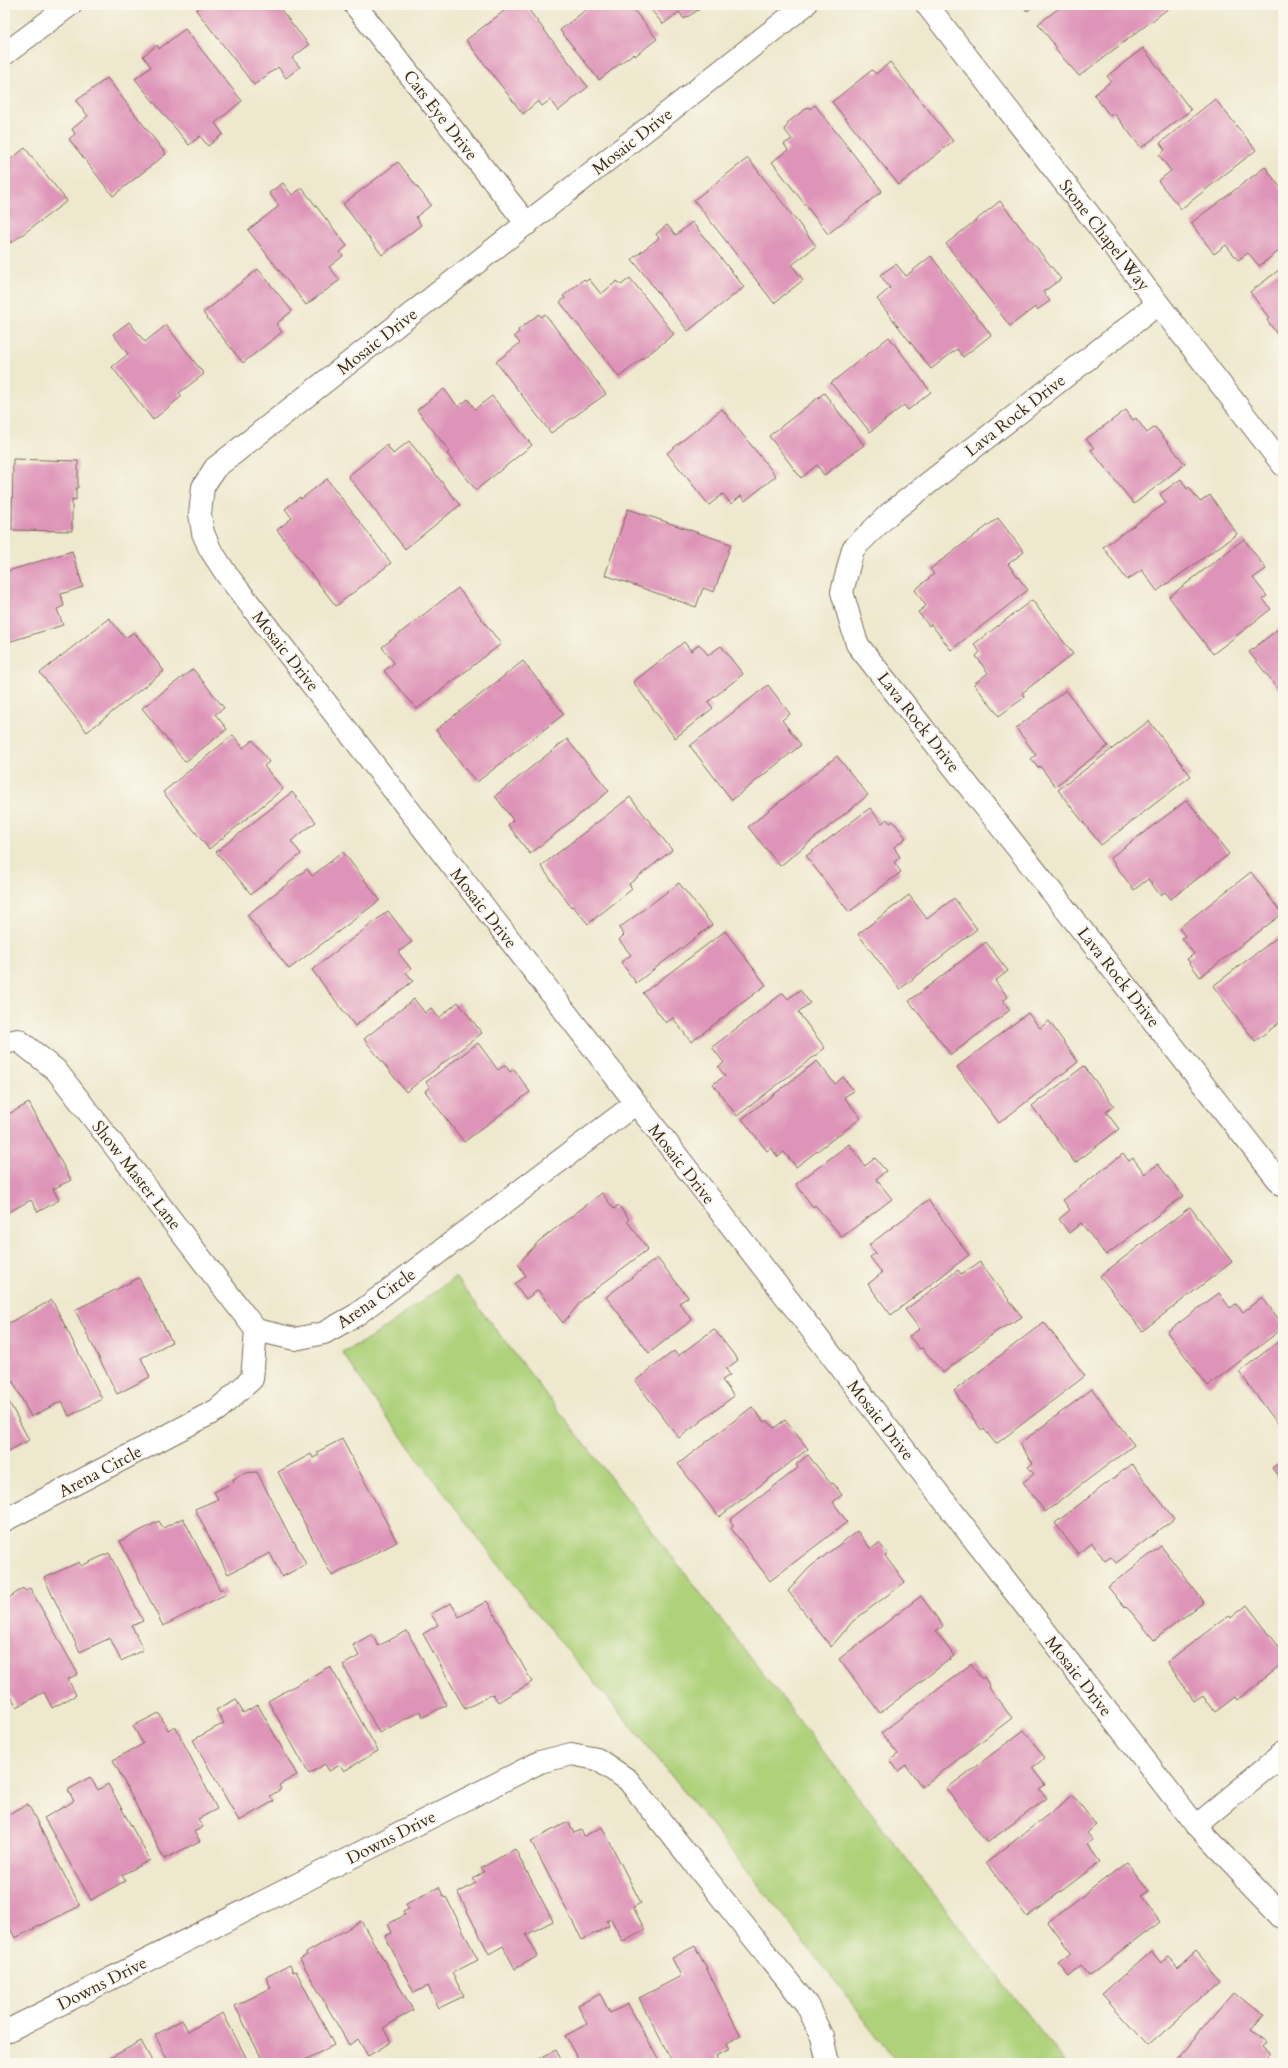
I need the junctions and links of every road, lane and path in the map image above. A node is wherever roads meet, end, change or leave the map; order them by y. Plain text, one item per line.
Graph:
1 (70, 5) edge
2 (355, 5) edge
3 (805, 5) edge
4 (927, 5) edge
5 (5, 54) edge
6 (527, 224) junction
7 (1158, 304) junction
8 (1283, 465) edge
9 (5, 1043) edge
10 (635, 1104) junction
11 (1283, 1186) edge
12 (256, 1330) junction
13 (5, 1520) edge
14 (1283, 1754) edge
15 (1196, 1826) junction
16 (1283, 1917) edge
17 (5, 2032) edge
18 (828, 2063) edge

1 - 5 street
2 - 6 street, Cats Eye Drive
3 - 6 street, Mosaic Drive
4 - 7 street, Stone Chapel Way
6 - 10 street, Mosaic Drive
7 - 8 street, Stone Chapel Way
7 - 11 street, Lava Rock Drive
9 - 12 street, Show Master Lane
10 - 12 street, Arena Circle
10 - 15 street, Mosaic Drive
12 - 13 street, Arena Circle
14 - 15 street
15 - 16 street, Mosaic Drive
17 - 18 street, Downs Drive

